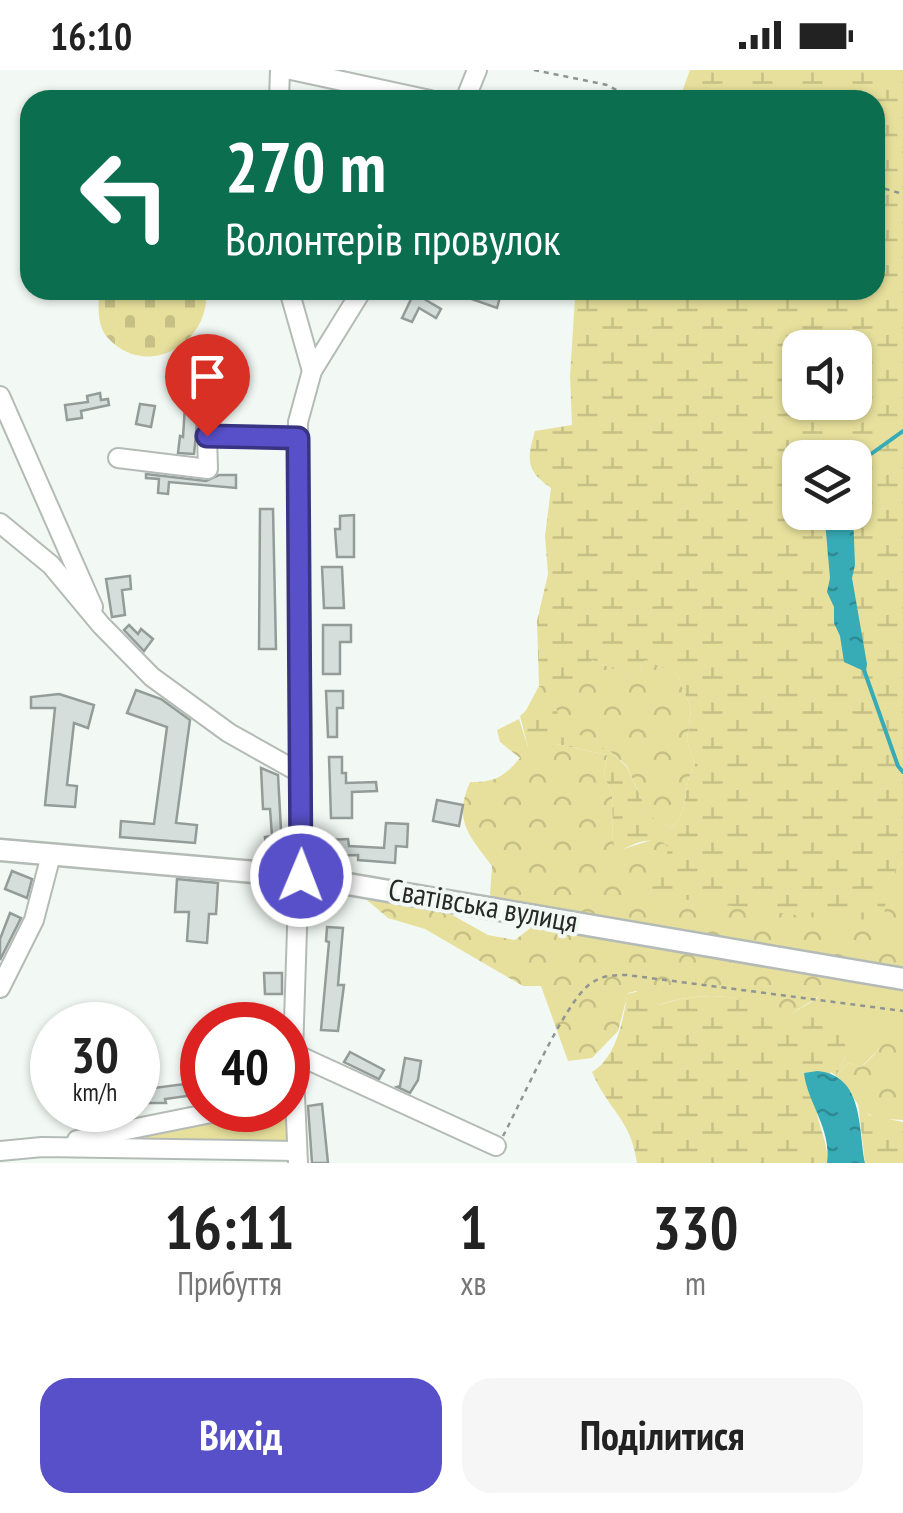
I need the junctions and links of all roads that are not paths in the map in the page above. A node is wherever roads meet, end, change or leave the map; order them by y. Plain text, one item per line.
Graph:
1 (291, 70) edge
2 (384, 90) edge
3 (292, 300) edge
4 (356, 300) edge
5 (312, 371) junction
6 (0, 396) edge
7 (298, 438) junction
8 (118, 458) dead end
9 (0, 523) edge
10 (101, 625) junction
11 (302, 774) junction
12 (0, 850) edge
13 (50, 856) junction
14 (301, 876) junction
15 (903, 979) edge
16 (0, 988) edge
17 (295, 1002) edge
18 (310, 1061) edge
19 (180, 1119) edge
20 (294, 1132) edge
21 (496, 1146) road end
22 (42, 1147) junction
23 (0, 1151) edge
24 (297, 1157) edge

1 - 2 street
3 - 5 street
4 - 5 street
5 - 7 street
6 - 10 street
7 - 8 street
7 - 11 street
9 - 10 street
10 - 11 street
11 - 14 street
12 - 13 main road, Сватівська вулиця
13 - 14 main road, Сватівська вулиця
13 - 16 street
14 - 15 main road, Сватівська вулиця
14 - 17 street
18 - 21 street
19 - 22 street
20 - 24 street
22 - 23 street
22 - 24 street

